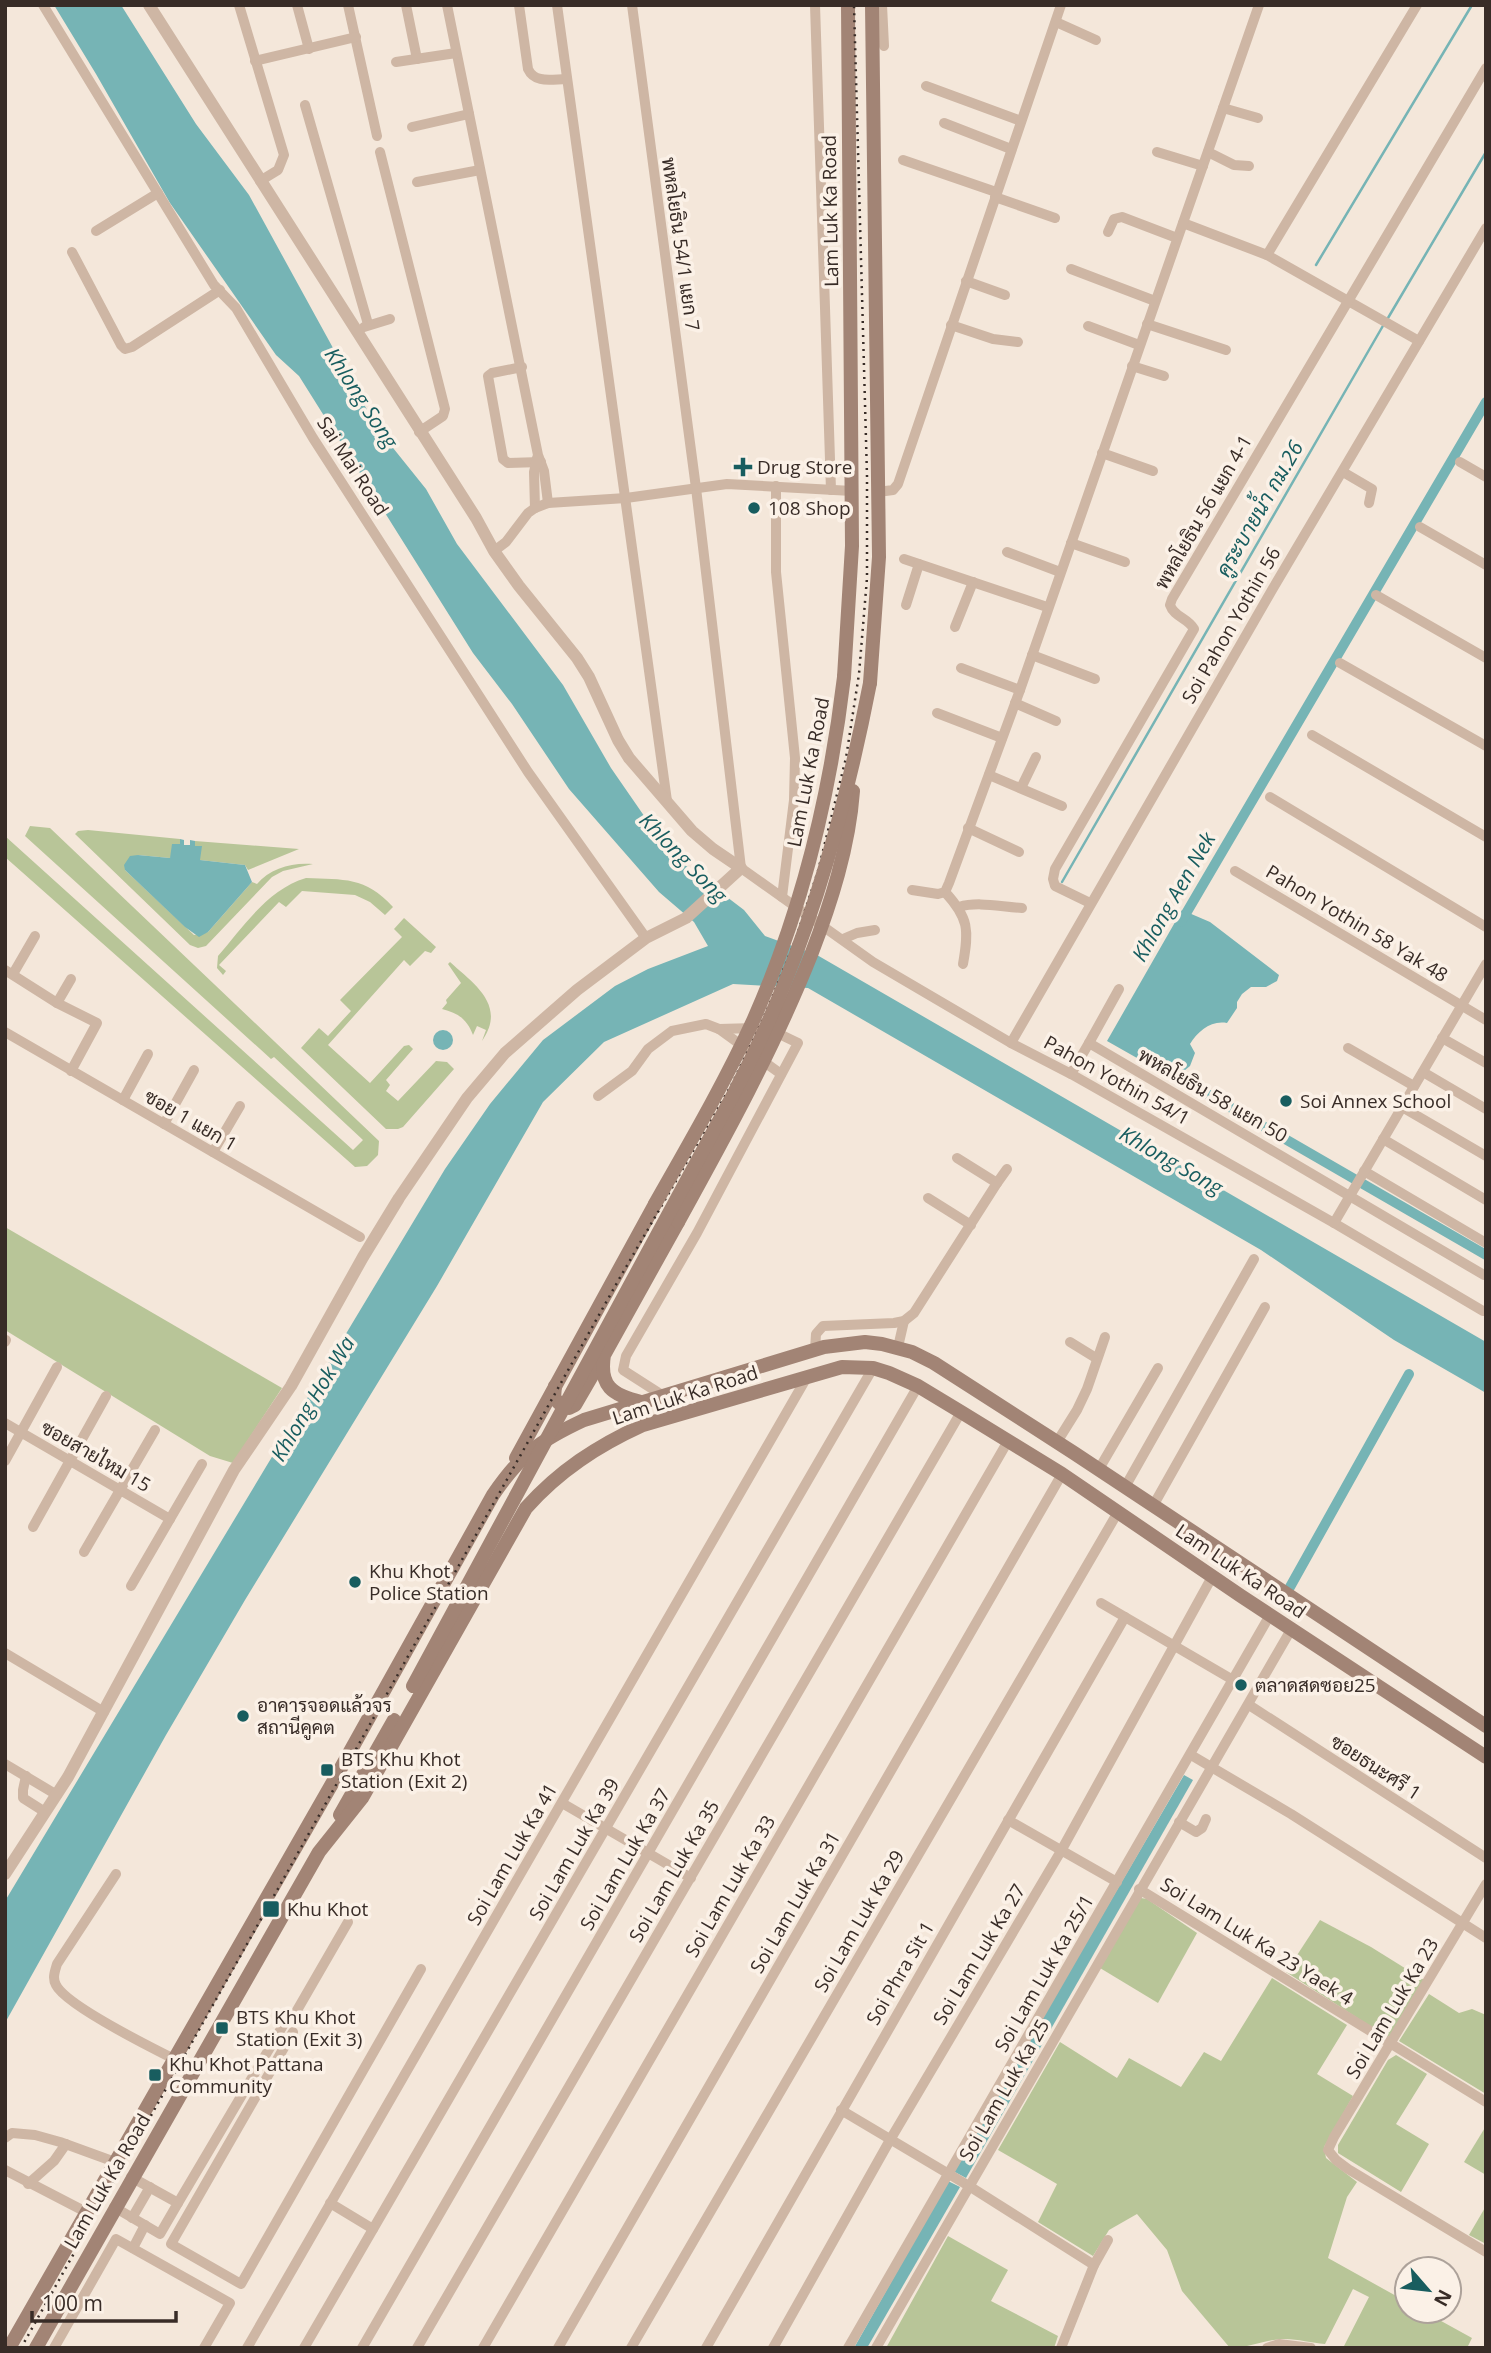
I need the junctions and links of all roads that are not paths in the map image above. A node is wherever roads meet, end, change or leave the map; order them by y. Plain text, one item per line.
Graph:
1 (43, 5) edge
2 (149, 5) edge
3 (239, 5) edge
4 (297, 5) edge
5 (348, 5) edge
6 (406, 5) edge
7 (447, 5) edge
8 (519, 5) edge
9 (556, 5) edge
10 (632, 5) edge
11 (815, 5) edge
12 (848, 5) edge
13 (872, 5) edge
14 (882, 5) edge
15 (1061, 5) edge
16 (1259, 5) edge
17 (1417, 5) edge
18 (1056, 22) junction
19 (356, 37) junction
20 (1096, 40) dead end
21 (884, 46) dead end
22 (309, 49) junction
23 (456, 53) junction
24 (418, 59) junction
25 (255, 61) junction
26 (396, 62) dead end
27 (1486, 68) edge
28 (567, 79) junction
29 (926, 86) dead end
30 (305, 104) dead end
31 (1223, 108) junction
32 (469, 114) junction
33 (1258, 118) dead end
34 (1020, 121) junction
35 (944, 123) dead end
36 (412, 127) dead end
37 (377, 136) dead end
38 (1011, 149) junction
39 (380, 152) dead end
40 (1157, 152) dead end
41 (1208, 152) junction
42 (903, 160) dead end
43 (1203, 166) junction
44 (1249, 166) dead end
45 (480, 170) junction
46 (261, 181) junction
47 (417, 182) dead end
48 (158, 193) junction
49 (995, 195) junction
50 (1055, 218) dead end
51 (1183, 223) junction
52 (1486, 228) edge
53 (96, 231) dead end
54 (1108, 232) dead end
55 (1177, 237) junction
56 (72, 252) dead end
57 (1267, 255) junction
58 (1071, 269) dead end
59 (966, 281) junction
60 (220, 290) junction
61 (1005, 295) dead end
62 (1349, 300) junction
63 (1155, 301) junction
64 (390, 319) dead end
65 (368, 324) junction
66 (1147, 324) junction
67 (951, 325) junction
68 (1088, 326) dead end
69 (355, 332) junction
70 (1419, 341) junction
71 (1018, 342) dead end
72 (1139, 345) junction
73 (1226, 350) dead end
74 (1132, 366) junction
75 (522, 367) junction
76 (1164, 376) dead end
77 (419, 432) junction
78 (1102, 453) junction
79 (538, 460) junction
80 (1460, 462) dead end
81 (1153, 471) dead end
82 (1343, 472) junction
83 (1486, 477) edge
84 (776, 486) junction
85 (696, 488) junction
86 (831, 490) junction
87 (852, 491) junction
88 (878, 492) junction
89 (626, 498) junction
90 (548, 503) junction
91 (1369, 503) dead end
92 (534, 508) junction
93 (1420, 527) dead end
94 (1071, 543) junction
95 (494, 551) junction
96 (1007, 552) dead end
97 (904, 559) dead end
98 (1125, 562) dead end
99 (919, 564) junction
100 (1486, 565) edge
101 (1060, 572) junction
102 (973, 582) junction
103 (1376, 595) dead end
104 (906, 605) dead end
105 (1047, 607) junction
106 (955, 626) dead end
107 (1032, 655) junction
108 (1486, 658) edge
109 (1340, 663) dead end
110 (961, 668) dead end
111 (1095, 679) dead end
112 (1020, 690) junction
113 (1015, 703) junction
114 (937, 713) dead end
115 (1056, 721) dead end
116 (1312, 735) dead end
117 (1002, 738) junction
118 (1486, 746) edge
119 (1036, 757) dead end
120 (855, 758) junction
121 (989, 775) junction
122 (1021, 788) junction
123 (1269, 797) dead end
124 (667, 801) junction
125 (1062, 806) dead end
126 (968, 828) junction
127 (1486, 837) edge
128 (1019, 852) dead end
129 (741, 868) junction
130 (1235, 871) dead end
131 (912, 890) dead end
132 (945, 891) junction
133 (782, 897) junction
134 (1090, 903) junction
135 (960, 907) junction
136 (1022, 908) dead end
137 (1486, 927) edge
138 (875, 930) dead end
139 (35, 936) dead end
140 (646, 938) junction
141 (843, 939) junction
142 (962, 964) dead end
143 (1484, 971) edge
144 (9, 972) edge
145 (71, 979) dead end
146 (1119, 989) dead end
147 (57, 1003) junction
148 (1462, 1006) junction
149 (1486, 1020) edge
150 (719, 1029) junction
151 (5, 1032) edge
152 (1442, 1038) junction
153 (1011, 1043) junction
154 (1089, 1043) junction
155 (1348, 1048) dead end
156 (149, 1054) dead end
157 (1486, 1063) edge
158 (194, 1070) dead end
159 (71, 1071) junction
160 (1423, 1072) junction
161 (780, 1074) junction
162 (1071, 1074) junction
163 (1414, 1086) junction
164 (598, 1096) dead end
165 (123, 1100) junction
166 (240, 1105) dead end
167 (1402, 1107) junction
168 (1486, 1109) edge
169 (164, 1124) junction
170 (1383, 1139) junction
171 (213, 1152) junction
172 (1486, 1156) edge
173 (957, 1158) dead end
174 (1007, 1169) dead end
175 (997, 1183) junction
176 (1358, 1183) junction
177 (928, 1198) dead end
178 (1486, 1200) edge
179 (1334, 1223) junction
180 (971, 1225) junction
181 (360, 1237) dead end
182 (1486, 1243) edge
183 (1254, 1259) dead end
184 (1484, 1275) dead end
185 (1265, 1307) dead end
186 (1483, 1311) dead end
187 (904, 1321) junction
188 (1105, 1337) dead end
189 (1070, 1342) dead end
190 (898, 1348) junction
191 (815, 1350) junction
192 (604, 1355) junction
193 (1096, 1358) junction
194 (57, 1367) dead end
195 (873, 1368) junction
196 (1157, 1368) dead end
197 (807, 1377) junction
198 (555, 1386) junction
199 (918, 1386) junction
200 (662, 1395) junction
201 (106, 1396) dead end
202 (641, 1402) junction
203 (961, 1412) junction
204 (5, 1423) edge
205 (155, 1430) dead end
206 (22, 1433) junction
207 (1008, 1441) junction
208 (1057, 1442) junction
209 (5, 1461) edge
210 (71, 1461) junction
211 (202, 1464) dead end
212 (1099, 1469) junction
213 (1062, 1474) junction
214 (507, 1475) junction
215 (1125, 1487) junction
216 (120, 1490) junction
217 (1153, 1506) junction
218 (1118, 1512) junction
219 (170, 1519) junction
220 (33, 1527) dead end
221 (85, 1552) dead end
222 (1212, 1577) junction
223 (131, 1586) dead end
224 (1101, 1603) dead end
225 (1270, 1615) junction
226 (1125, 1617) junction
227 (1292, 1628) junction
228 (1173, 1644) junction
229 (5, 1653) edge
230 (1233, 1680) junction
231 (1249, 1704) junction
232 (104, 1712) junction
233 (1486, 1726) edge
234 (1191, 1755) junction
235 (1486, 1757) edge
236 (5, 1764) edge
237 (1212, 1766) junction
238 (26, 1776) junction
239 (57, 1795) junction
240 (562, 1803) junction
241 (45, 1812) junction
242 (1206, 1819) dead end
243 (1008, 1820) junction
244 (1179, 1822) junction
245 (607, 1829) junction
246 (1061, 1851) junction
247 (319, 1852) junction
248 (649, 1854) junction
249 (1486, 1858) edge
250 (5, 1874) edge
251 (116, 1874) dead end
252 (691, 1878) junction
253 (1117, 1882) junction
254 (1486, 1884) edge
255 (1139, 1889) junction
256 (348, 1922) dead end
257 (1463, 1924) junction
258 (1486, 1938) edge
259 (421, 1969) dead end
260 (293, 2032) dead end
261 (1391, 2044) junction
262 (174, 2059) junction
263 (1486, 2102) edge
264 (841, 2110) junction
265 (5, 2138) edge
266 (890, 2140) junction
267 (66, 2144) junction
268 (115, 2162) junction
269 (5, 2170) edge
270 (949, 2174) junction
271 (131, 2177) junction
272 (28, 2184) junction
273 (967, 2184) junction
274 (150, 2187) junction
275 (178, 2203) junction
276 (330, 2203) junction
277 (114, 2207) junction
278 (86, 2212) junction
279 (132, 2218) junction
280 (145, 2225) junction
281 (373, 2228) junction
282 (163, 2229) junction
283 (175, 2236) junction
284 (1108, 2240) dead end
285 (133, 2248) junction
286 (1485, 2252) edge
287 (1094, 2265) junction
288 (9, 2348) edge
289 (36, 2348) edge
290 (54, 2348) edge
291 (204, 2348) edge
292 (247, 2348) edge
293 (304, 2348) edge
294 (362, 2348) edge
295 (417, 2348) edge
296 (482, 2348) edge
297 (558, 2348) edge
298 (631, 2348) edge
299 (706, 2348) edge
300 (773, 2348) edge
301 (848, 2348) edge
302 (876, 2348) edge
303 (1061, 2348) edge
304 (1267, 2348) edge
305 (1311, 2348) edge

1 - 48 street, Sai Mai Road
2 - 46 street
3 - 25 street
4 - 22 street
5 - 19 street
6 - 24 street
7 - 23 street
8 - 28 street
9 - 28 street
10 - 85 street, พหลโยธิน 54/1 แยก 7
11 - 86 street
12 - 87 main road, Lam Luk Ka Road
13 - 88 main road, Lam Luk Ka Road
14 - 21 street
15 - 18 street
16 - 31 street
17 - 57 street
18 - 20 street
18 - 34 street
19 - 22 street
19 - 37 street
22 - 25 street
23 - 24 street
23 - 32 street
24 - 26 street
25 - 46 street
27 - 62 street
28 - 89 street
29 - 34 street
30 - 65 street
31 - 33 street
31 - 41 street
32 - 36 street
32 - 45 street
34 - 38 street
35 - 38 street
38 - 49 street
39 - 77 street
40 - 43 street
41 - 43 street
41 - 44 street
42 - 49 street
43 - 51 street
45 - 47 street
45 - 75 street
46 - 69 street
48 - 53 street
48 - 60 street, Sai Mai Road
49 - 50 street
49 - 59 street
51 - 55 street
51 - 57 street
52 - 70 street, Soi Pahon Yothin 56
54 - 55 street
55 - 63 street
56 - 60 street
57 - 62 street
58 - 63 street
59 - 61 street
59 - 67 street
60 - 140 street, Sai Mai Road
62 - 70 street
62 - 134 street, พหลโยธิน 56 แยก 4-1
63 - 66 street
64 - 65 street
65 - 69 street
66 - 72 street
66 - 73 street
67 - 71 street
67 - 88 street
68 - 72 street
69 - 77 street
70 - 82 street, Soi Pahon Yothin 56
72 - 74 street
74 - 76 street
74 - 78 street
75 - 79 street
75 - 79 street
77 - 95 street
78 - 81 street
78 - 94 street
79 - 90 street
79 - 92 street
80 - 83 street
82 - 91 street
82 - 134 street, Soi Pahon Yothin 56
84 - 85 street
84 - 86 street
84 - 133 street
85 - 89 street
85 - 129 street, พหลโยธิน 54/1 แยก 7
86 - 87 street
87 - 198 main road, Lam Luk Ka Road, bridge
88 - 120 main road, Lam Luk Ka Road, bridge
89 - 90 street
89 - 124 street
90 - 92 street
92 - 95 street
93 - 100 street
94 - 98 street
94 - 101 street
95 - 124 street
96 - 101 street
97 - 99 street
99 - 102 street
99 - 104 street
101 - 105 street
102 - 105 street
102 - 106 street
103 - 108 street
105 - 107 street
107 - 111 street
107 - 112 street
109 - 118 street
110 - 112 street
112 - 113 street
113 - 115 street
113 - 117 street
114 - 117 street
116 - 127 street
117 - 121 street
119 - 122 street
120 - 192 main road, bridge
120 - 247 main road, Lam Luk Ka Road, bridge
121 - 122 street
121 - 126 street
122 - 125 street
123 - 137 street
124 - 129 street
126 - 128 street
126 - 132 street
129 - 133 street, Pahon Yothin 54/1
129 - 140 street
130 - 148 street, Pahon Yothin 58 Yak 48
131 - 132 street
132 - 135 street
133 - 141 street, Pahon Yothin 54/1
134 - 153 street, Soi Pahon Yothin 56
135 - 136 street
135 - 142 street
138 - 141 street
139 - 144 street
140 - 232 street
141 - 153 street, Pahon Yothin 54/1
143 - 148 street
144 - 147 street
145 - 147 street
146 - 154 street
147 - 159 street
148 - 149 street, Pahon Yothin 58 Yak 48
148 - 152 street
150 - 161 street
150 - 161 street
150 - 164 street
151 - 159 street, ซอย 1 แยก 1
152 - 157 street
152 - 160 street
153 - 162 street, Pahon Yothin 54/1
154 - 162 street
154 - 176 street, พหลโยธิน 58 แยก 50
155 - 163 street
156 - 165 street
158 - 169 street
159 - 165 street, ซอย 1 แยก 1
160 - 163 street
160 - 168 street
161 - 200 street
162 - 179 street, Pahon Yothin 54/1
163 - 167 street
165 - 169 street, ซอย 1 แยก 1
166 - 171 street
167 - 170 street
167 - 172 street
169 - 171 street, ซอย 1 แยก 1
170 - 176 street
170 - 178 street
171 - 181 street, ซอย 1 แยก 1
173 - 175 street
174 - 175 street
175 - 180 street
176 - 179 street
176 - 182 street
176 - 184 street
177 - 180 street
179 - 186 street, Pahon Yothin 54/1
180 - 187 street
183 - 215 street
185 - 217 street
187 - 190 street
187 - 191 street
188 - 193 street
189 - 193 street
190 - 191 main road, Lam Luk Ka Road
190 - 208 main road, Lam Luk Ka Road
191 - 200 main road, Lam Luk Ka Road
192 - 198 main road
192 - 202 main road
193 - 208 street
194 - 206 street
195 - 197 main road, Lam Luk Ka Road
195 - 199 main road, Lam Luk Ka Road
195 - 245 street, Soi Lam Luk Ka 39
196 - 212 street
197 - 240 street, Soi Lam Luk Ka 41
197 - 247 main road, Lam Luk Ka Road
198 - 214 main road, Lam Luk Ka Road
199 - 203 main road, Lam Luk Ka Road
199 - 248 street, Soi Lam Luk Ka 37
200 - 202 main road, Lam Luk Ka Road
201 - 210 street
202 - 214 main road, Lam Luk Ka Road
203 - 207 main road, Lam Luk Ka Road
203 - 252 street, Soi Lam Luk Ka 35
204 - 206 street, ซอยสายไหม 15
205 - 216 street
206 - 209 street
206 - 210 street, ซอยสายไหม 15
207 - 213 main road, Lam Luk Ka Road
207 - 296 street, Soi Lam Luk Ka 33
208 - 212 main road, Lam Luk Ka Road
210 - 216 street, ซอยสายไหม 15
210 - 220 street
211 - 219 street
212 - 215 main road, Lam Luk Ka Road
213 - 218 main road, Lam Luk Ka Road
213 - 297 street, Soi Lam Luk Ka 31
214 - 262 main road, Lam Luk Ka Road
215 - 217 main road, Lam Luk Ka Road
216 - 219 street, ซอยสายไหม 15
216 - 221 street
217 - 233 main road, Lam Luk Ka Road
218 - 222 main road, Lam Luk Ka Road
218 - 298 street, Soi Lam Luk Ka 29
219 - 223 street
222 - 225 main road, Lam Luk Ka Road
222 - 228 street, Soi Lam Luk Ka 27
224 - 226 street
225 - 227 main road, Lam Luk Ka Road
225 - 230 street, Soi Lam Luk Ka 25/1
226 - 228 street
226 - 243 street, Soi Phra Sit 1
227 - 231 street, Soi Lam Luk Ka 25
227 - 235 main road, Lam Luk Ka Road
228 - 230 street
228 - 246 street, Soi Lam Luk Ka 27
229 - 232 street
230 - 234 street, Soi Lam Luk Ka 25/1
231 - 237 street, Soi Lam Luk Ka 25
231 - 249 street, ซอยธนะศรี 1
232 - 239 street
234 - 237 street
234 - 253 street, Soi Lam Luk Ka 25/1
236 - 238 street
237 - 244 street, Soi Lam Luk Ka 25
237 - 257 street
238 - 239 street
238 - 241 street
239 - 241 street
240 - 245 street
240 - 276 street, Soi Lam Luk Ka 41
241 - 250 street
242 - 244 street
243 - 246 street
243 - 264 street, Soi Phra Sit 1
244 - 255 street, Soi Lam Luk Ka 25
245 - 248 street
245 - 281 street, Soi Lam Luk Ka 39
246 - 253 street
246 - 266 street, Soi Lam Luk Ka 27
247 - 271 main road, Lam Luk Ka Road
248 - 252 street
248 - 294 street, Soi Lam Luk Ka 37
251 - 262 street
252 - 295 street, Soi Lam Luk Ka 35
253 - 270 street, Soi Lam Luk Ka 25/1
254 - 257 street, Soi Lam Luk Ka 23
255 - 261 street, Soi Lam Luk Ka 23 Yaek 4
255 - 273 street, Soi Lam Luk Ka 25
256 - 275 street
257 - 258 street
257 - 261 street, Soi Lam Luk Ka 23
259 - 283 street
260 - 283 street
261 - 263 street, Soi Lam Luk Ka 23 Yaek 4
261 - 286 street, Soi Lam Luk Ka 23
262 - 268 main road, Lam Luk Ka Road
264 - 266 street
264 - 299 street, Soi Phra Sit 1
265 - 267 street
266 - 270 street
266 - 300 street, Soi Lam Luk Ka 27
267 - 268 street
267 - 272 street
268 - 278 main road, Lam Luk Ka Road
269 - 272 street
270 - 273 street
270 - 301 street, Soi Lam Luk Ka 25/1
271 - 274 street
271 - 277 main road, Lam Luk Ka Road
272 - 278 street
273 - 287 street
273 - 302 street, Soi Lam Luk Ka 25
274 - 275 street
274 - 279 street
275 - 282 street
276 - 281 street
276 - 292 street, Soi Lam Luk Ka 41
277 - 279 street
277 - 289 main road, Lam Luk Ka Road
278 - 288 main road, Lam Luk Ka Road
279 - 280 street
280 - 282 street
280 - 285 street
281 - 293 street, Soi Lam Luk Ka 39
282 - 283 street
284 - 287 street
285 - 290 street
285 - 291 street
287 - 303 street
304 - 305 street

